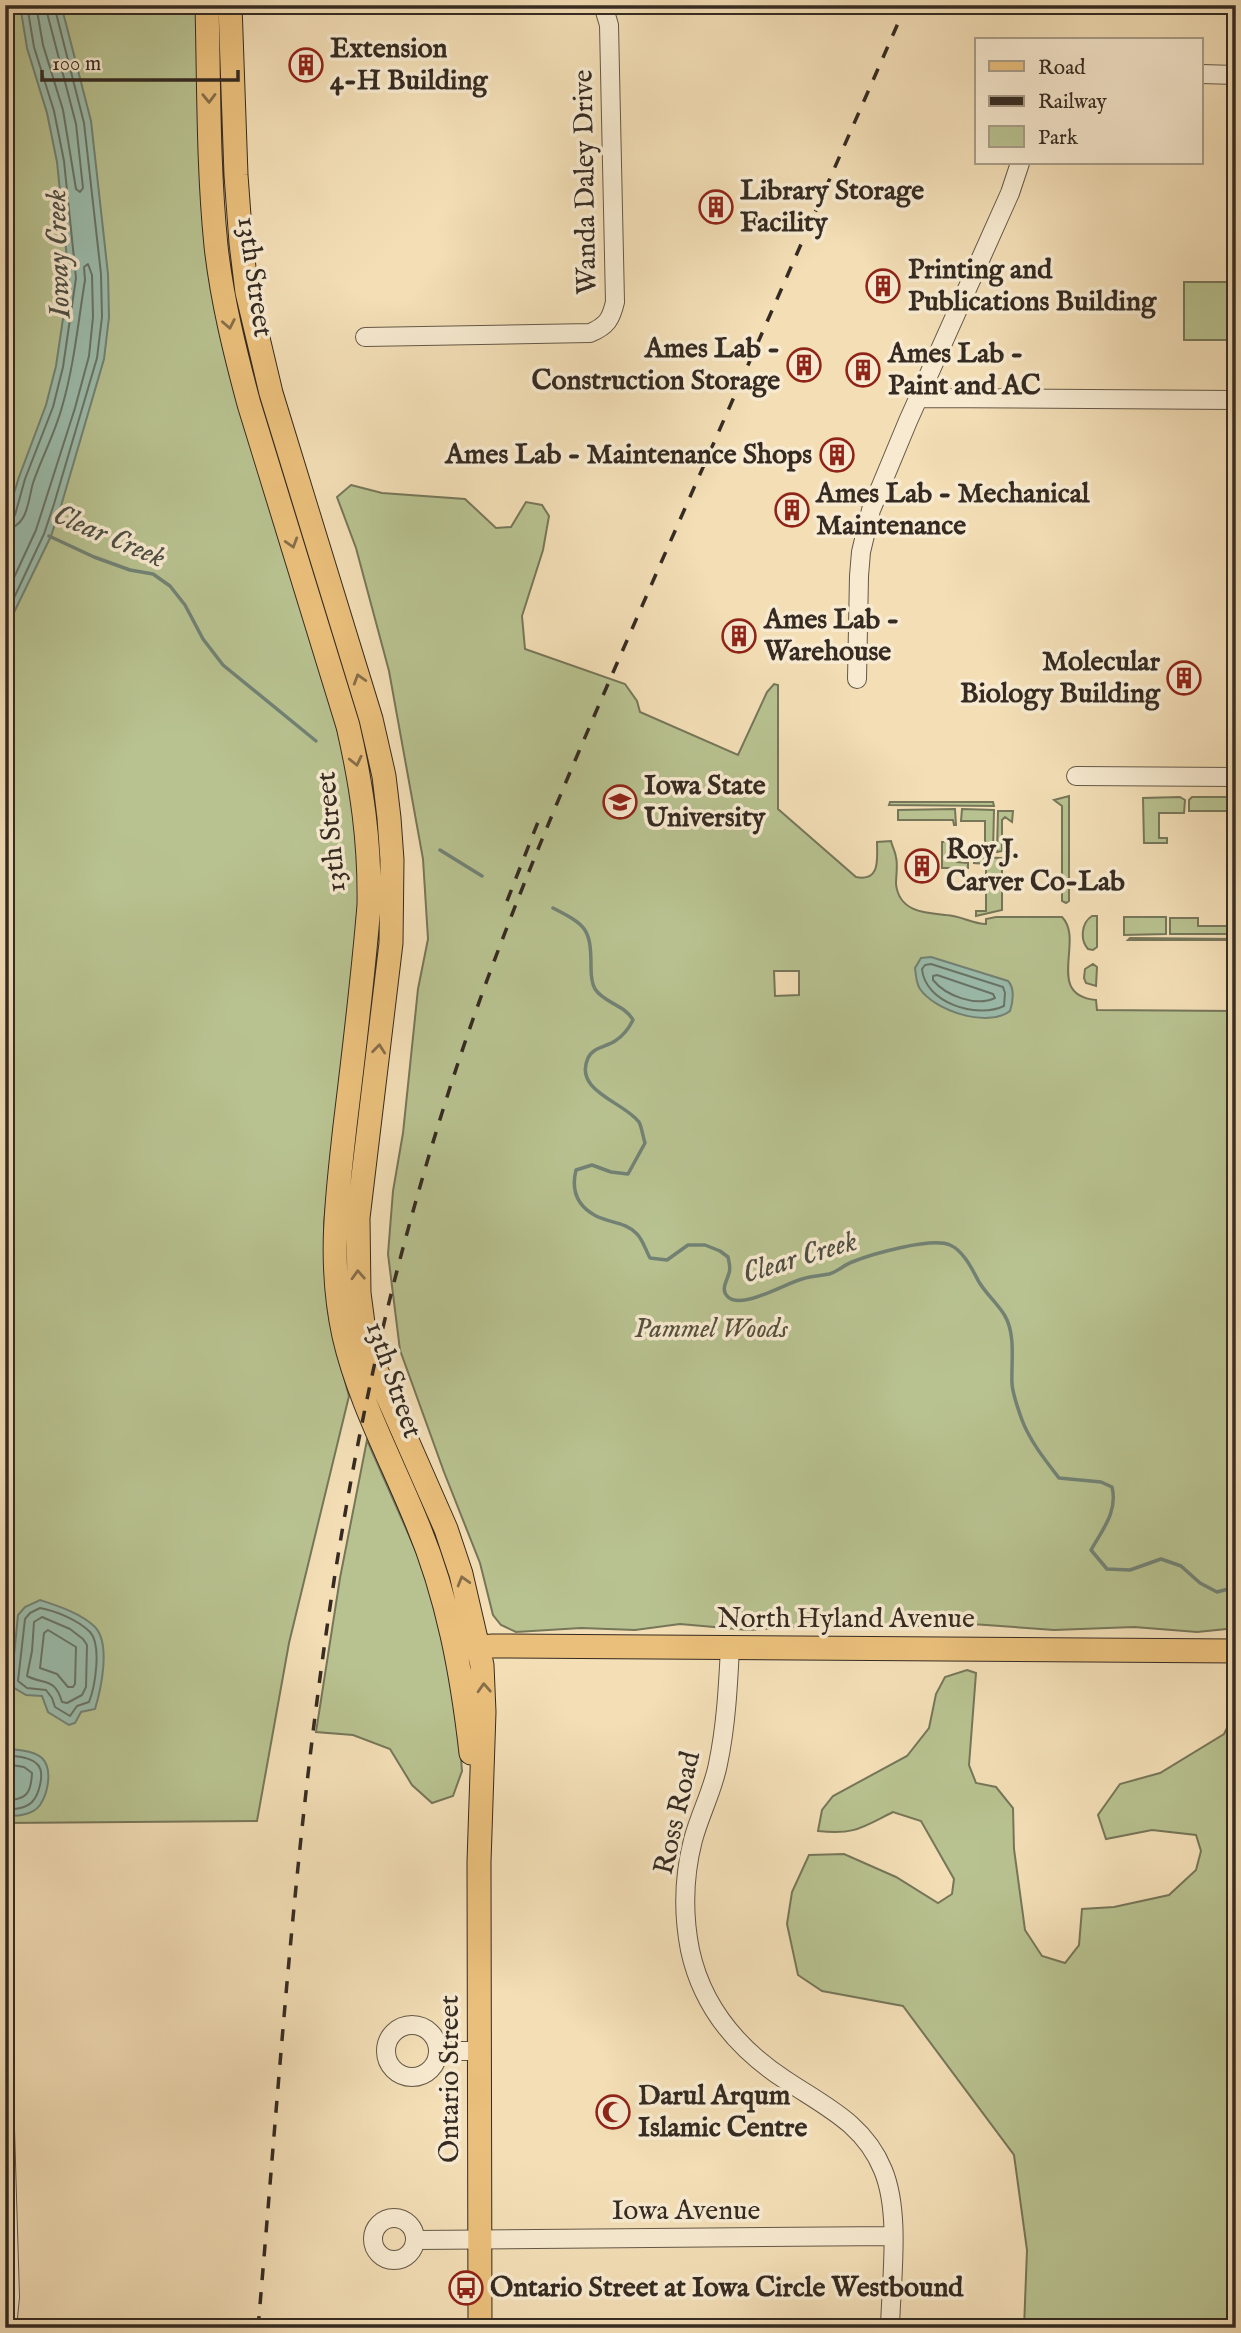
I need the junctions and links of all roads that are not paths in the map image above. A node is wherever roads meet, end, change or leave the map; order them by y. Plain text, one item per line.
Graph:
1 (207, 5) edge
2 (230, 5) edge
3 (603, 5) edge
4 (612, 5) edge
5 (609, 25) junction
6 (1202, 74) edge
7 (1236, 75) edge
8 (1020, 164) edge
9 (365, 337) dead end
10 (919, 398) junction
11 (1236, 400) edge
12 (857, 679) dead end
13 (1076, 776) dead end
14 (1236, 777) edge
15 (730, 1648) junction
16 (468, 1649) junction
17 (1236, 1651) edge
18 (438, 2052) dead end
19 (479, 2052) junction
20 (5, 2129) edge
21 (893, 2236) junction
22 (415, 2240) dead end
23 (480, 2240) junction
24 (7, 2328) edge
25 (480, 2328) edge
26 (890, 2328) edge

1 -> 16 main road, 13th Street
16 -> 2 main road, 13th Street
3 - 5 street, Wanda Daley Drive
4 - 5 street
5 - 9 street, Wanda Daley Drive
6 - 7 street
8 - 10 street
10 - 11 street
10 - 12 street
13 - 14 street
15 - 16 main road, North Hyland Avenue
15 - 17 main road, North Hyland Avenue
15 - 21 street, Ross Road
16 - 19 main road, Ontario Street
18 - 19 street
19 - 23 main road, Ontario Street
20 - 24 street
21 - 23 street, Iowa Avenue
21 - 26 street, Ross Road
22 - 23 street, Iowa Avenue
23 - 25 main road, Ontario Street

